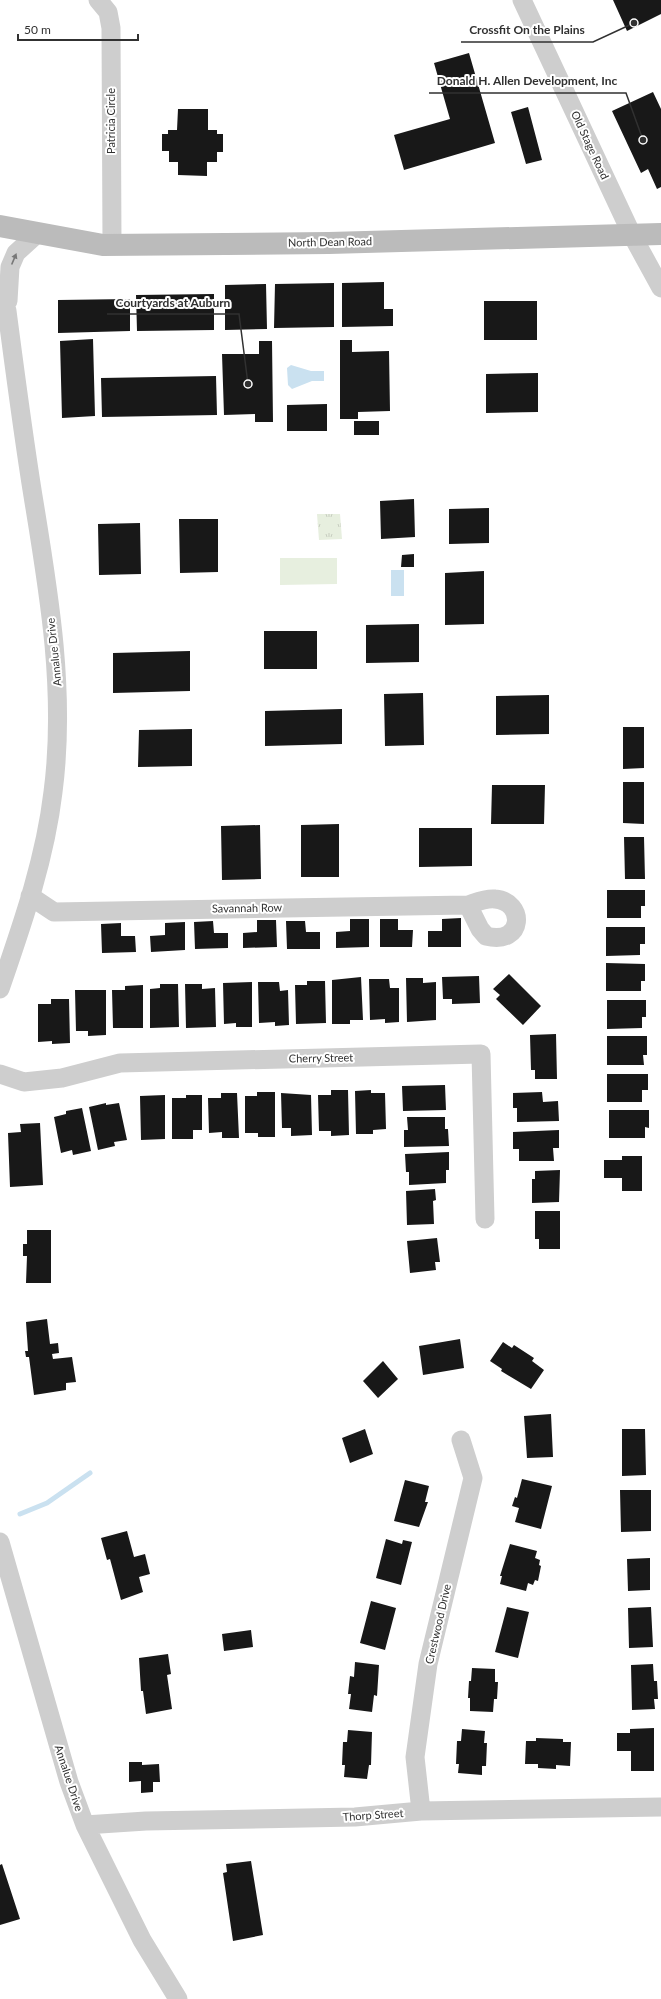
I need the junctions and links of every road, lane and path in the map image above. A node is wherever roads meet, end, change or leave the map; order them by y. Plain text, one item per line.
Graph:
1 (98, 0) edge
2 (522, 0) edge
3 (0, 226) edge
4 (38, 233) junction
5 (661, 234) edge
6 (632, 235) junction
7 (112, 245) junction
8 (0, 285) edge
9 (661, 288) edge
10 (7, 311) junction
11 (30, 896) junction
12 (468, 905) dead end
13 (0, 989) edge
14 (0, 1074) edge
15 (485, 1219) dead end
16 (461, 1440) dead end
17 (0, 1542) edge
18 (661, 1807) edge
19 (421, 1811) junction
20 (85, 1825) junction
21 (178, 1999) edge

1 - 7 street, Patricia Circle
2 - 6 street, Old Stage Road
3 - 4 street, North Dean Road
4 - 7 street, North Dean Road
10 -> 4 street, Annalue Drive
5 - 6 street, North Dean Road
6 - 7 street, North Dean Road
6 - 9 street, Old Stage Road
8 - 10 street, Annalue Drive
10 - 11 street, Annalue Drive
11 - 12 street, Savannah Row
11 - 13 street, Annalue Drive
14 - 15 street, Cherry Street
16 - 19 street, Crestwood Drive
17 - 20 street, Annalue Drive
18 - 19 street, Thorp Street
19 - 20 street, Thorp Street
20 - 21 street, Annalue Drive

